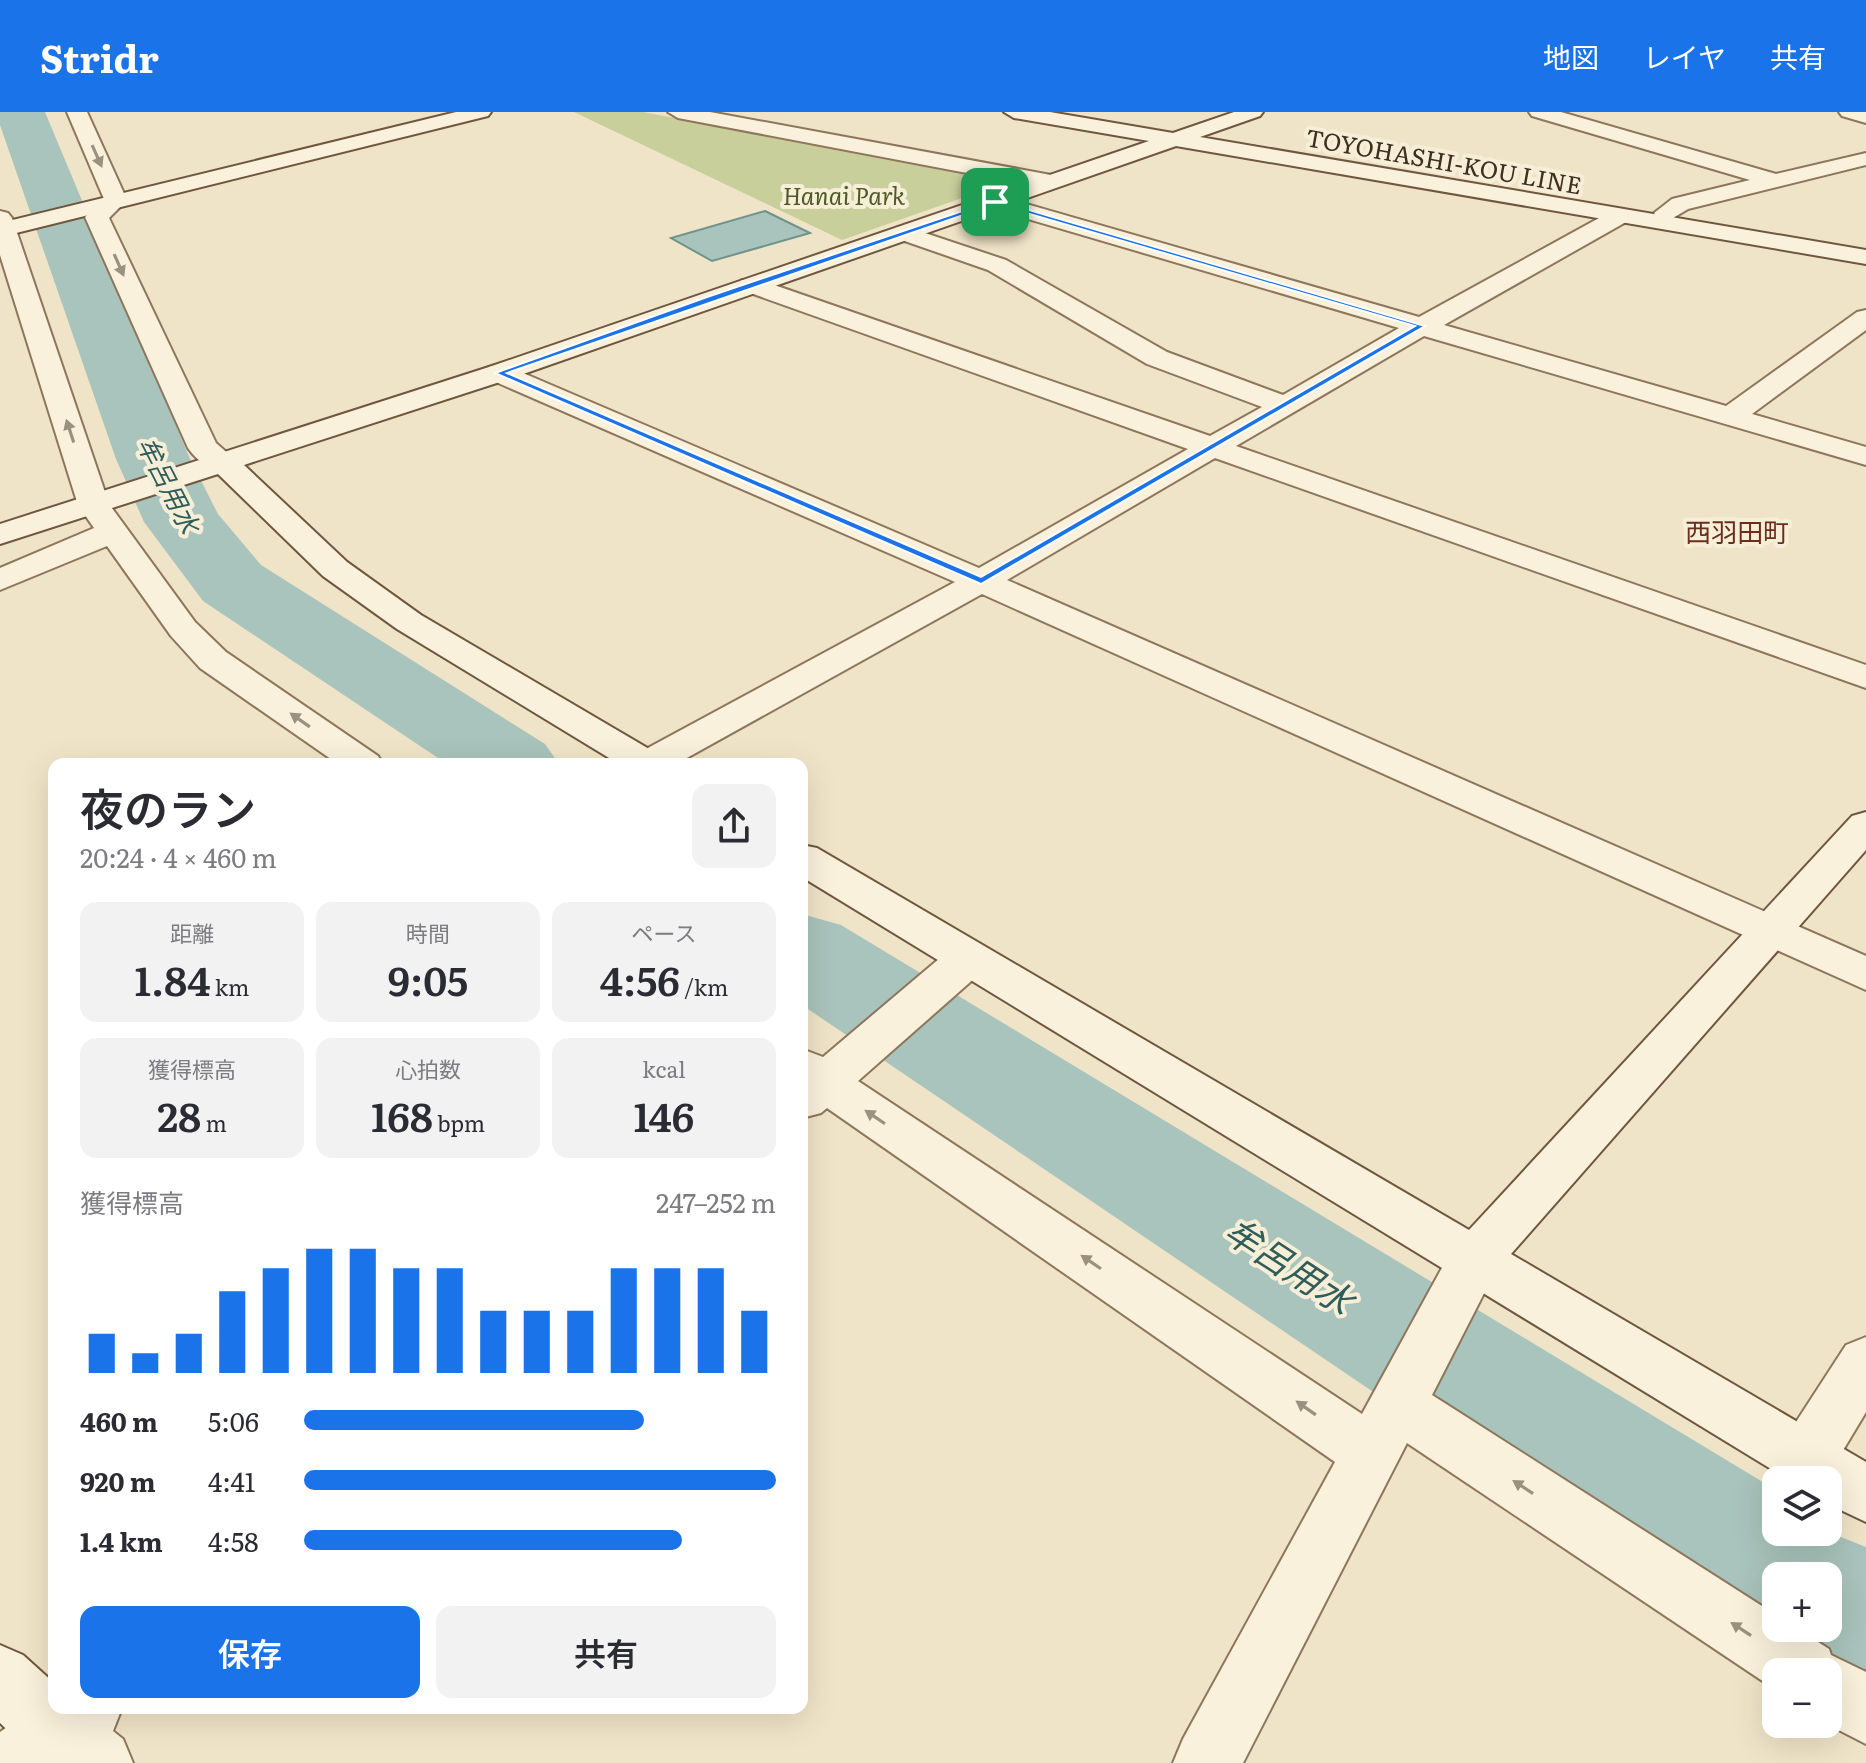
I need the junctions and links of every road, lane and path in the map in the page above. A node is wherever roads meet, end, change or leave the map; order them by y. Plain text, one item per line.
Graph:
1 (77, 112) edge
2 (481, 112) edge
3 (678, 112) edge
4 (1014, 112) edge
5 (1095, 112) edge
6 (1253, 112) edge
7 (1539, 112) edge
8 (1849, 112) edge
9 (1866, 117) edge
10 (1204, 129) junction
11 (1177, 140) junction
12 (1866, 159) edge
13 (1775, 181) junction
14 (1051, 182) junction
15 (116, 200) junction
16 (995, 202) junction
17 (1665, 213) junction
18 (1618, 217) junction
19 (1, 226) edge
20 (904, 233) junction
21 (1866, 242) edge
22 (1866, 257) edge
23 (751, 285) junction
24 (1866, 318) edge
25 (1422, 326) junction
26 (499, 373) junction
27 (1287, 406) junction
28 (1732, 415) junction
29 (1215, 447) junction
30 (1866, 456) edge
31 (225, 464) junction
32 (103, 519) junction
33 (0, 534) edge
34 (0, 580) edge
35 (981, 581) junction
36 (1866, 677) edge
37 (355, 758) edge
38 (637, 758) edge
39 (658, 758) edge
40 (1866, 825) edge
41 (808, 862) edge
42 (1773, 931) junction
43 (969, 958) junction
44 (1866, 974) edge
45 (809, 1084) edge
46 (1474, 1260) junction
47 (1866, 1362) edge
48 (1392, 1413) junction
49 (1806, 1458) junction
50 (1866, 1494) edge
51 (1784, 1658) edge
52 (0, 1678) edge
53 (1842, 1695) edge
54 (1866, 1711) edge
55 (65, 1742) edge
56 (1207, 1763) edge

1 -> 15 street
2 - 15 street
3 - 14 street
4 - 11 street, TOYOHASHI-KOU LINE
5 - 10 street, TOYOHASHI-KOU LINE
6 - 10 street
7 - 13 street
8 - 9 street
10 - 11 street
10 - 17 street, TOYOHASHI-KOU LINE
11 - 14 street
11 - 18 street, TOYOHASHI-KOU LINE
12 - 13 street
13 - 17 street
14 - 16 street
15 - 19 street
15 -> 31 street
16 - 20 street
16 - 25 street
17 - 21 street, TOYOHASHI-KOU LINE
18 - 22 street, TOYOHASHI-KOU LINE
18 - 25 street
32 -> 19 street
20 - 23 street
20 - 27 street
23 - 26 street
23 - 29 street
24 - 28 street
25 - 27 street
25 - 28 street
26 - 31 street
26 - 35 street
27 - 29 street
28 - 30 street
29 - 35 street
29 - 36 street
31 - 32 street
31 - 38 street
32 - 33 street
32 - 34 street
37 -> 32 street
35 - 39 street
35 - 42 street
40 - 42 street
41 - 43 street
42 - 44 street
42 - 46 street
43 - 45 street
43 - 46 street
48 -> 45 street
46 - 48 street
46 - 49 street
47 - 49 street
51 -> 48 street
48 - 56 street
49 - 50 street
52 - 55 street
53 - 54 street

